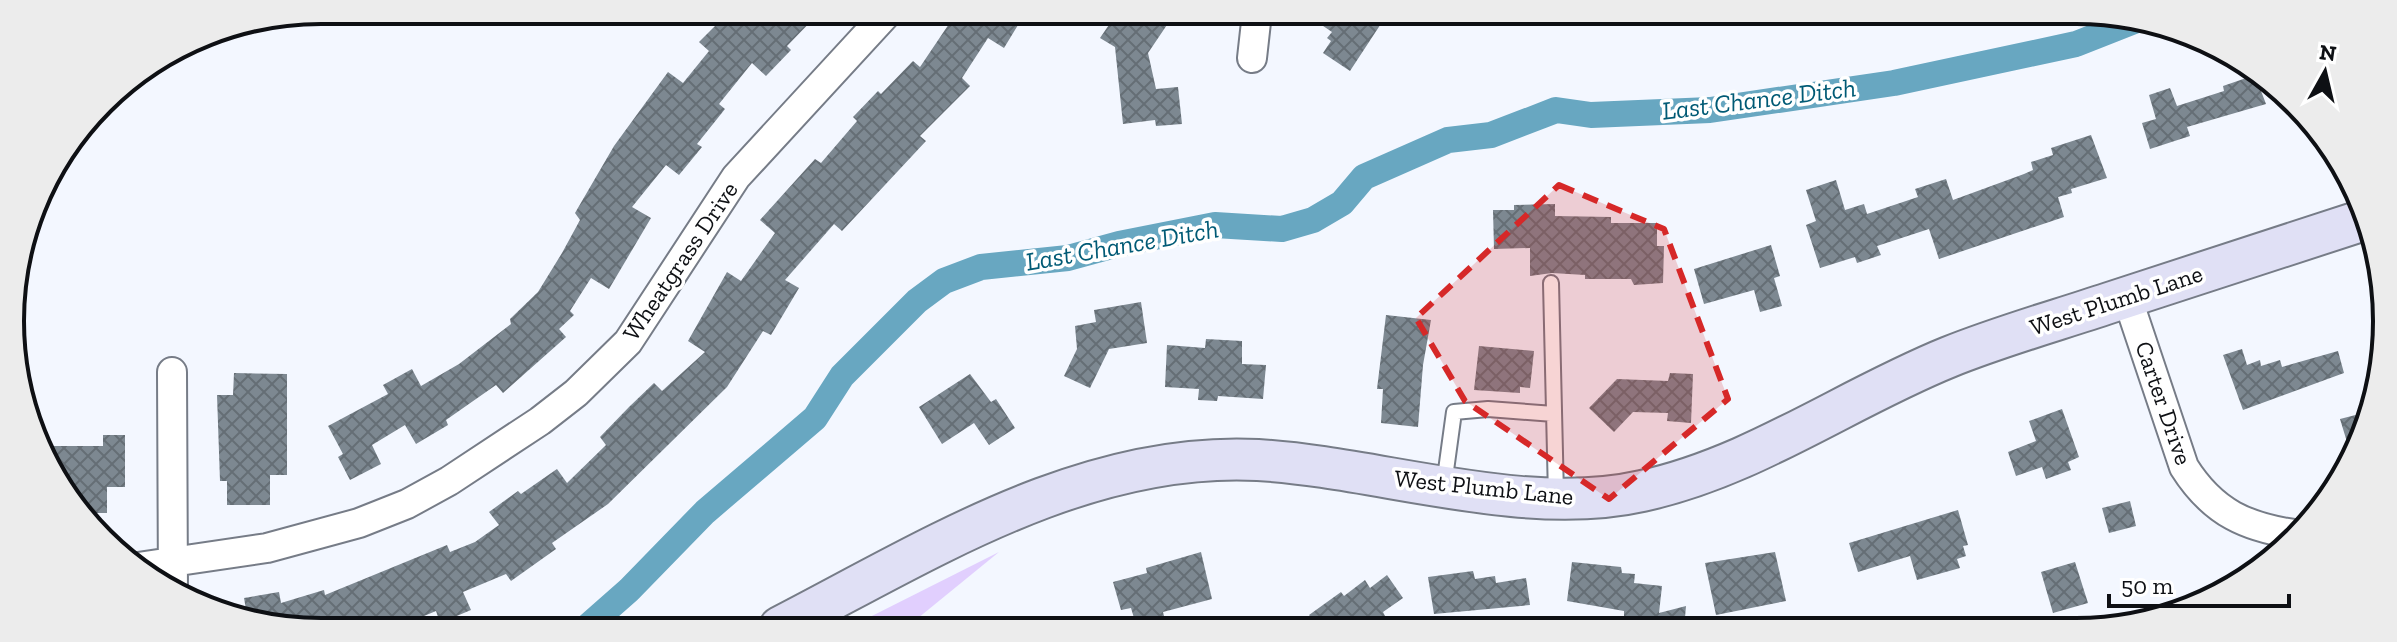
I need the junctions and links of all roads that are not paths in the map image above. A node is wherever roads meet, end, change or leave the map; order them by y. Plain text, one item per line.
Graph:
1 (877, 24) edge
2 (1256, 24) edge
3 (1252, 58) dead end
4 (2356, 223) edge
5 (1551, 283) dead end
6 (2127, 297) junction
7 (172, 372) dead end
8 (1554, 414) junction
9 (1444, 485) junction
10 (1556, 497) junction
11 (2284, 533) edge
12 (172, 561) junction
13 (151, 565) edge
14 (173, 578) edge
15 (798, 618) edge

1 - 12 street, Wheatgrass Drive
2 - 3 street
4 - 6 main road, West Plumb Lane
5 - 8 lane
6 - 10 main road, West Plumb Lane
6 - 11 street, Carter Drive
7 - 12 street
8 - 9 lane
8 - 10 lane
9 - 10 main road, West Plumb Lane
9 - 15 main road, West Plumb Lane
12 - 13 street, Wheatgrass Drive
12 - 14 street

